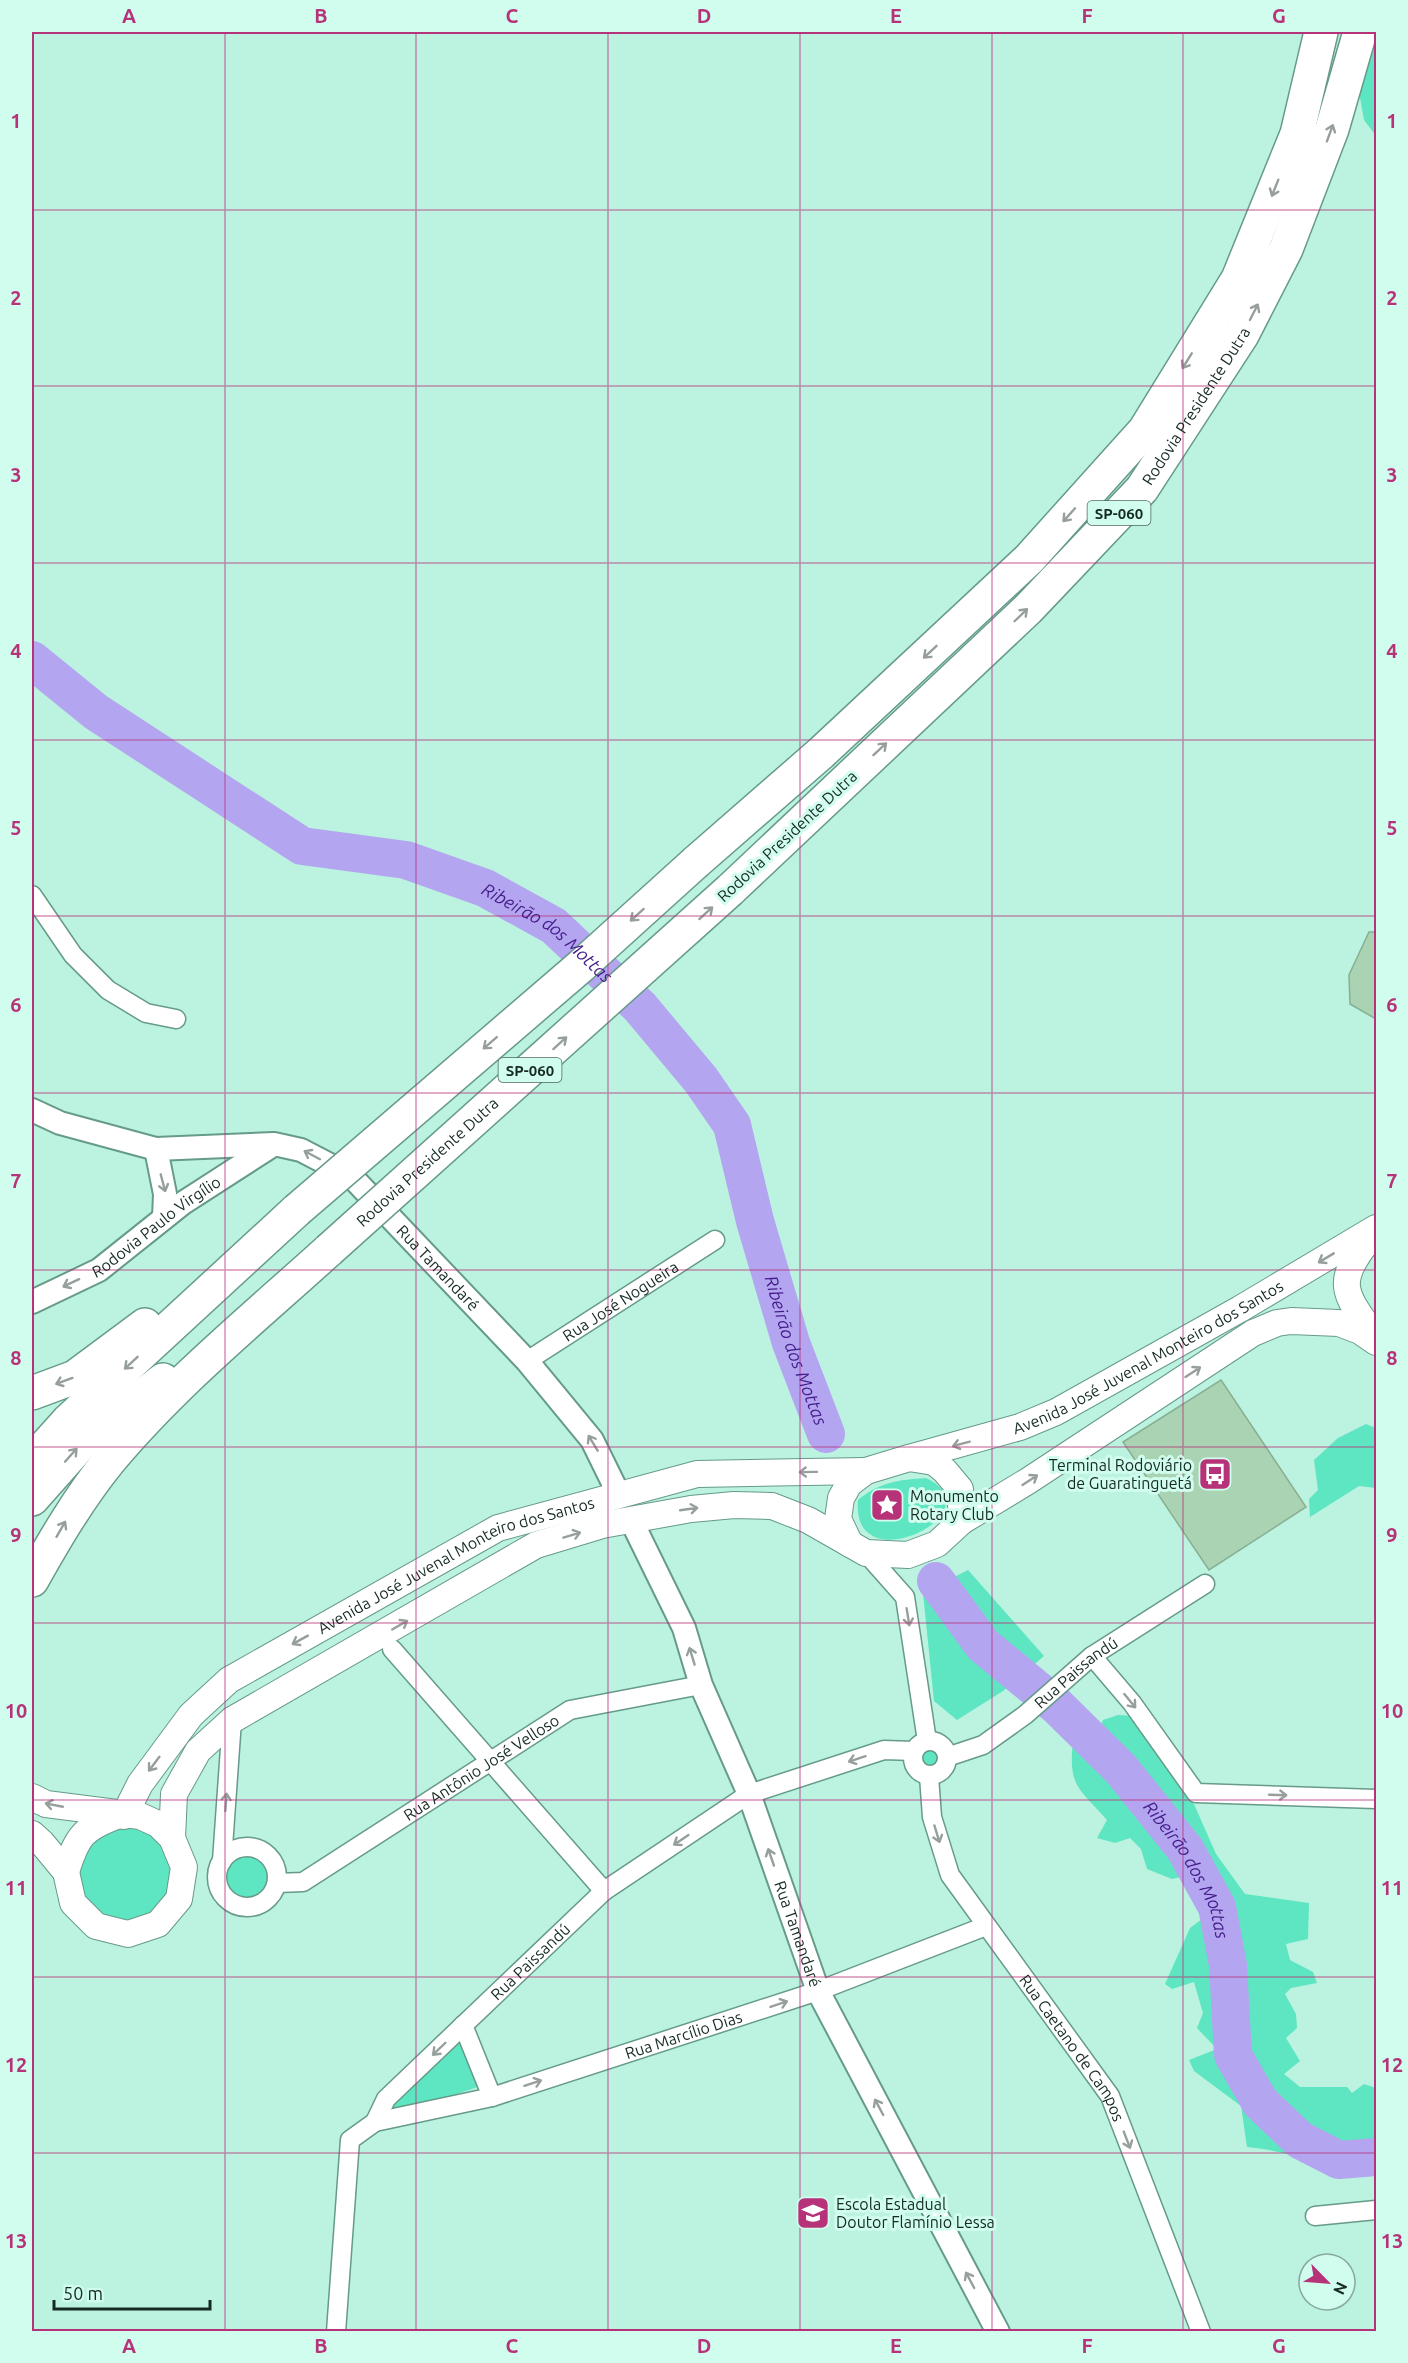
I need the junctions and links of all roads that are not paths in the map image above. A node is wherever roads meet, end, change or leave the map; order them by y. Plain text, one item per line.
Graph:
1 (1321, 32) edge
2 (1360, 32) edge
3 (32, 895) edge
4 (176, 1019) dead end
5 (32, 1110) edge
6 (274, 1144) junction
7 (156, 1149) junction
8 (297, 1210) junction
9 (164, 1218) junction
10 (1377, 1229) edge
11 (715, 1240) dead end
12 (329, 1250) junction
13 (32, 1302) edge
14 (1377, 1341) edge
15 (527, 1361) junction
16 (32, 1393) edge
17 (909, 1458) junction
18 (32, 1461) edge
19 (866, 1471) junction
20 (619, 1495) junction
21 (32, 1499) edge
22 (632, 1520) junction
23 (962, 1521) junction
24 (858, 1549) junction
25 (32, 1580) edge
26 (1205, 1584) dead end
27 (392, 1649) dead end
28 (1092, 1656) junction
29 (701, 1685) junction
30 (232, 1720) junction
31 (920, 1746) junction
32 (947, 1757) junction
33 (490, 1761) junction
34 (929, 1776) junction
35 (749, 1794) junction
36 (32, 1797) edge
37 (1377, 1799) edge
38 (122, 1815) junction
39 (32, 1834) edge
40 (172, 1838) junction
41 (222, 1861) junction
42 (66, 1872) junction
43 (277, 1883) junction
44 (604, 1892) junction
45 (986, 1926) junction
46 (818, 1991) junction
47 (463, 2025) junction
48 (492, 2097) junction
49 (375, 2122) junction
50 (1377, 2210) edge
51 (1315, 2216) dead end
52 (336, 2331) edge
53 (998, 2331) edge
54 (1201, 2331) edge

1 -> 8 highway, Rodovia Presidente Dutra / SP-060, bridge
12 -> 2 highway, Rodovia Presidente Dutra / SP-060, bridge
3 - 4 street
5 - 7 street, Rua Tamandaré
6 - 7 street, Rua Tamandaré
6 - 9 street, Rodovia Paulo Virgílio
15 -> 6 street, Rua Tamandaré
7 -> 9 street
8 -> 16 highway
8 -> 18 highway, Rodovia Presidente Dutra / SP-060
9 -> 13 street, Rodovia Paulo Virgílio
10 - 14 main road
10 -> 17 main road, Avenida José Juvenal Monteiro dos Santos
11 - 15 street, Rua José Nogueira
21 -> 12 highway, Rodovia Presidente Dutra / SP-060
25 -> 12 highway
23 -> 14 main road, Avenida José Juvenal Monteiro dos Santos
20 -> 15 street, Rua Tamandaré
17 - 19 main road
17 - 23 main road
19 -> 20 main road, Avenida José Juvenal Monteiro dos Santos
19 - 24 main road
20 -> 38 main road, Avenida José Juvenal Monteiro dos Santos
22 -> 24 main road, Avenida José Juvenal Monteiro dos Santos
29 -> 22 street, Rua Tamandaré
30 -> 22 main road, Avenida José Juvenal Monteiro dos Santos
23 - 24 main road
24 -> 31 street
26 - 28 street, Rua Paissandú
27 - 33 street
28 - 32 street, Rua Paissandú
28 -> 37 street
29 - 33 street, Rua Antônio José Velloso
29 - 35 street, Rua Tamandaré
30 - 40 main road, Avenida José Juvenal Monteiro dos Santos
41 -> 30 street
31 - 32 street
31 - 34 street
31 -> 35 street, Rua Paissandú
32 - 34 street
33 - 43 street, Rua Antônio José Velloso
33 - 44 street
34 -> 45 street, Rua Caetano de Campos
35 -> 44 street, Rua Paissandú
46 -> 35 street, Rua Tamandaré
38 -> 36 main road
38 - 40 main road
38 - 42 main road
39 - 42 main road
40 - 42 main road
41 - 43 street
41 - 43 street
44 - 47 street, Rua Paissandú
45 - 46 street, Rua Marcílio Dias
45 -> 54 street, Rua Caetano de Campos
48 -> 46 street, Rua Marcílio Dias
53 -> 46 street, Rua Tamandaré
47 - 48 street
47 -> 49 street, Rua Paissandú
48 - 49 street, Rua Marcílio Dias
49 - 52 street, Rua Paissandú
50 - 51 street

